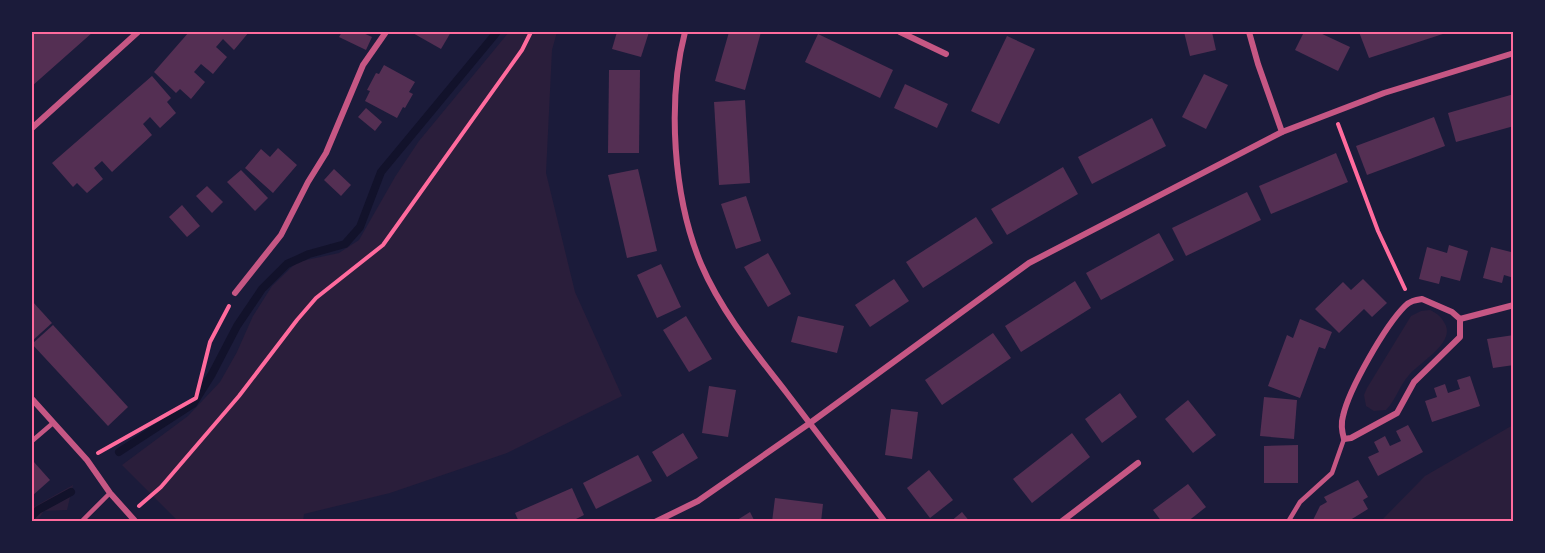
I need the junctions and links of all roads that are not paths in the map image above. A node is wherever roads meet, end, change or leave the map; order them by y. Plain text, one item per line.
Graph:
1 (138, 32) edge
2 (386, 32) edge
3 (685, 32) edge
4 (900, 32) edge
5 (1249, 32) edge
6 (1514, 53) edge
7 (946, 54) dead end
8 (32, 128) edge
9 (1282, 132) junction
10 (235, 293) road end
11 (1514, 305) edge
12 (1460, 319) junction
13 (32, 399) edge
14 (53, 423) junction
15 (810, 423) junction
16 (1344, 439) junction
17 (32, 441) edge
18 (1138, 463) dead end
19 (110, 493) junction
20 (81, 522) edge
21 (136, 522) edge
22 (655, 522) edge
23 (885, 522) edge
24 (1061, 522) edge
25 (1288, 522) edge

1 - 8 street
2 - 10 street
3 - 15 street
4 - 7 street
5 - 9 street
6 - 9 street
9 - 15 street
11 - 12 street
12 - 16 street
12 - 16 street
13 - 14 street
14 - 17 lane
14 - 19 street
15 - 22 street
15 - 23 street
16 - 25 lane
18 - 24 street
19 - 20 lane
19 - 21 street

